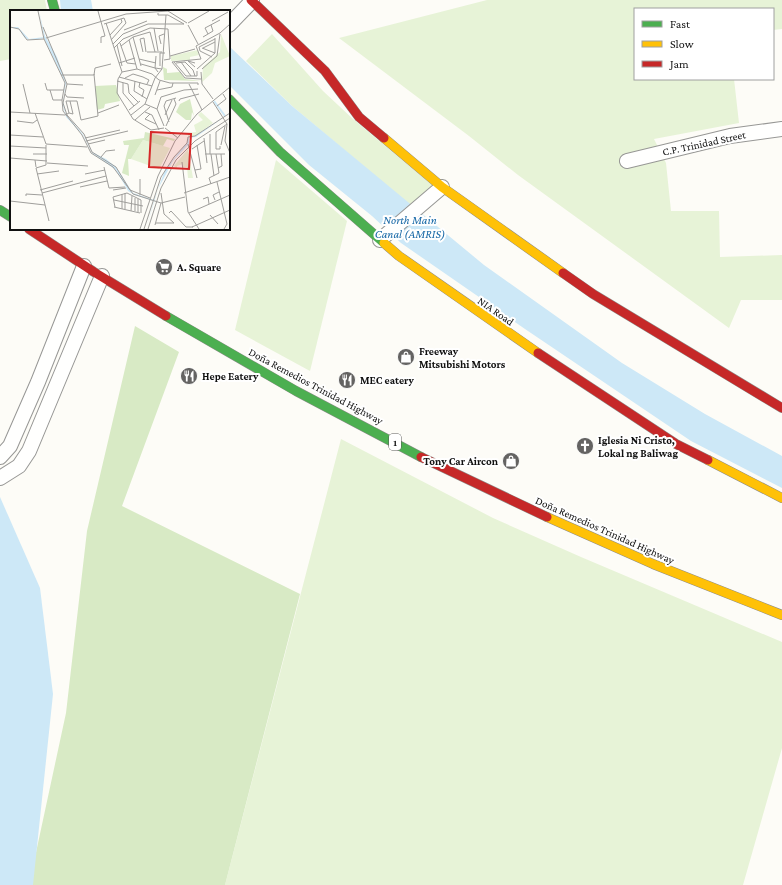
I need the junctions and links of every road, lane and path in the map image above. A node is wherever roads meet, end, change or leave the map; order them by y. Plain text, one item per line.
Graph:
1 (52, 0) edge
2 (252, 0) edge
3 (55, 10) edge
4 (230, 24) edge
5 (230, 100) edge
6 (782, 129) edge
7 (627, 160) dead end
8 (442, 186) junction
9 (0, 210) edge
10 (10, 216) edge
11 (30, 230) edge
12 (385, 236) junction
13 (84, 266) junction
14 (102, 276) junction
15 (782, 408) edge
16 (0, 457) edge
17 (0, 478) edge
18 (782, 498) edge
19 (782, 615) edge

1 - 3 main road
2 - 4 street
2 - 8 main road
5 - 12 main road, NIA Road
6 - 7 street, C.P. Trinidad Street
8 - 12 street
8 - 15 main road
9 - 10 main road
11 - 13 main road, Doña Remedios Trinidad Highway / 1
12 - 18 main road, NIA Road
13 - 14 main road, Doña Remedios Trinidad Highway / 1
13 - 16 street
14 - 17 street
14 - 19 main road, Doña Remedios Trinidad Highway / 1

